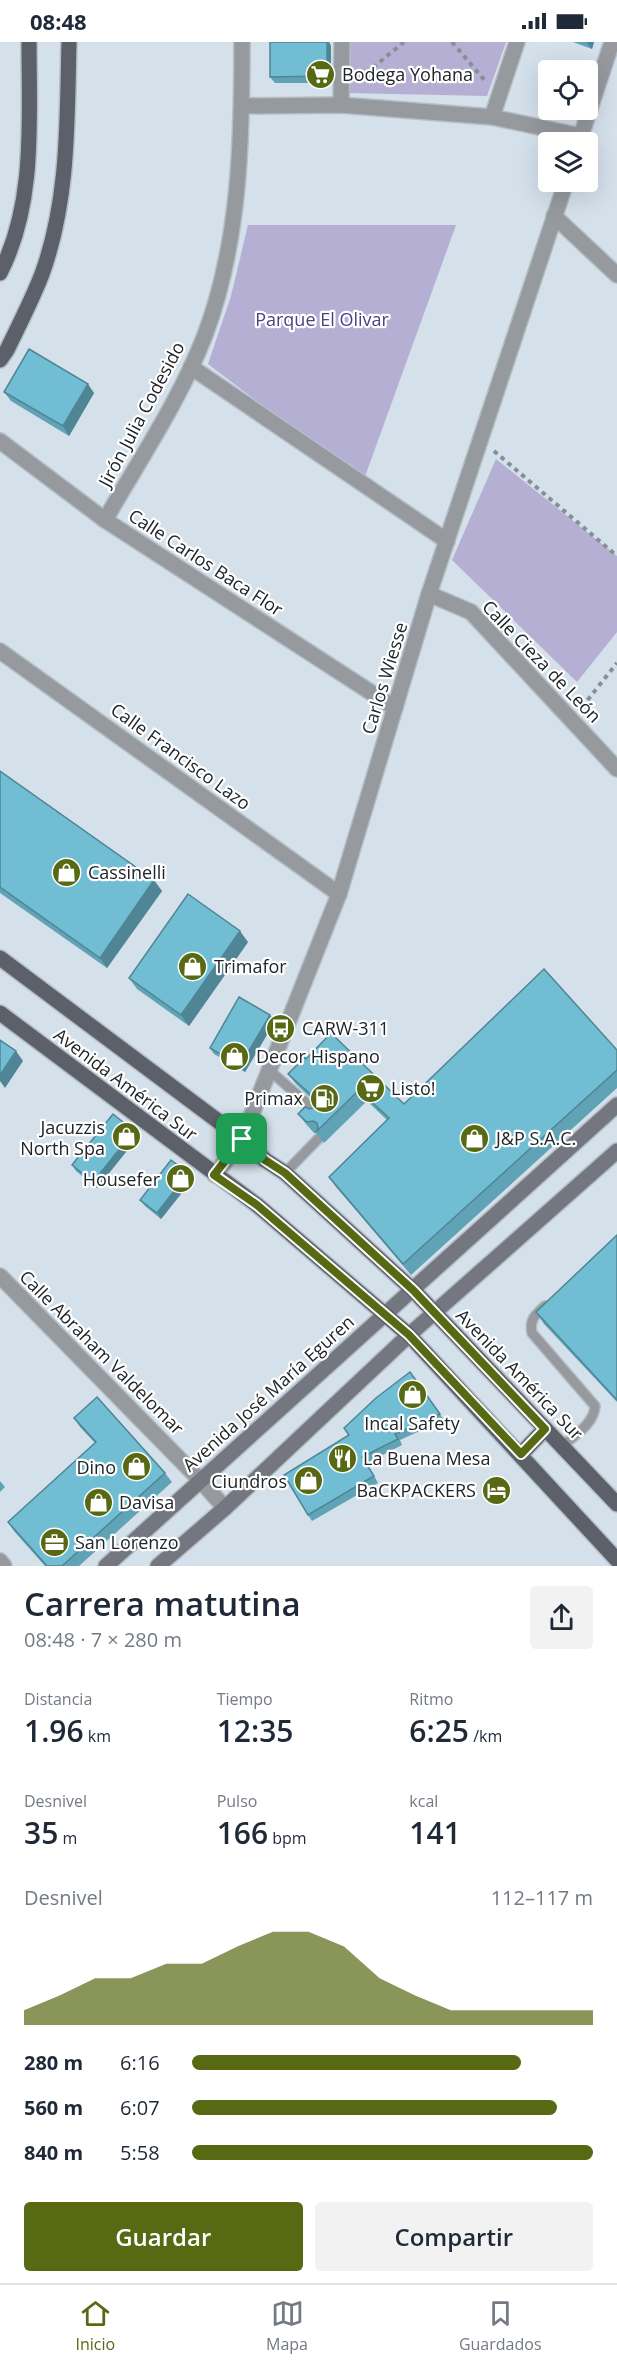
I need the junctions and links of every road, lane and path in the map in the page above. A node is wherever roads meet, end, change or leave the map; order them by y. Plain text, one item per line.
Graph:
1 (29, 42) edge
2 (69, 42) edge
3 (242, 42) edge
4 (342, 42) edge
5 (404, 42) edge
6 (452, 42) edge
7 (517, 42) edge
8 (612, 42) edge
9 (500, 90) junction
10 (341, 99) junction
11 (242, 106) junction
12 (492, 117) junction
13 (552, 132) edge
14 (582, 132) edge
15 (562, 192) edge
16 (554, 216) junction
17 (0, 273) edge
18 (617, 275) edge
19 (0, 360) edge
20 (191, 367) junction
21 (480, 440) junction
22 (0, 441) edge
23 (105, 520) junction
24 (447, 541) junction
25 (617, 556) edge
26 (429, 594) junction
27 (0, 651) edge
28 (617, 663) edge
29 (395, 708) junction
30 (572, 720) junction
31 (617, 769) edge
32 (339, 894) junction
33 (0, 958) edge
34 (0, 1013) edge
35 (269, 1070) junction
36 (617, 1105) edge
37 (318, 1113) edge
38 (319, 1138) edge
39 (242, 1139) junction
40 (617, 1151) edge
41 (285, 1173) junction
42 (214, 1175) junction
43 (0, 1276) edge
44 (413, 1290) junction
45 (549, 1301) edge
46 (385, 1314) junction
47 (435, 1314) junction
48 (409, 1335) junction
49 (545, 1429) junction
50 (562, 1446) junction
51 (521, 1454) junction
52 (200, 1480) junction
53 (617, 1504) edge
54 (225, 1508) junction
55 (617, 1560) edge
56 (0, 1561) edge
57 (4, 1566) edge
58 (106, 1566) edge
59 (158, 1566) edge

1 - 17 main road
2 - 19 main road
3 - 11 street, Jirón Julia Codesido
4 - 10 street
5 - 10 path
6 - 9 path
7 - 9 street
8 - 14 street
9 - 12 street
10 - 11 street
10 - 12 street
11 - 20 street, Jirón Julia Codesido
12 - 13 street
15 - 16 street, Carlos Wiesse
16 - 18 street
16 - 21 street, Carlos Wiesse
20 - 23 street, Jirón Julia Codesido
20 - 24 street
21 - 24 street, Carlos Wiesse
21 - 25 path
22 - 23 street, Calle Carlos Baca Flor
23 - 29 street, Calle Carlos Baca Flor
24 - 26 street, Carlos Wiesse
26 - 29 street, Carlos Wiesse
26 - 30 street, Calle Cieza de León
27 - 32 street, Calle Francisco Lazo
28 - 30 path
29 - 32 street, Carlos Wiesse
30 - 31 street, Calle Cieza de León
32 - 35 street, Carlos Wiesse
33 - 39 main road, Avenida América Sur
34 - 42 main road, Avenida América Sur
35 - 37 lane
35 - 39 street, Carlos Wiesse
36 - 44 main road, Avenida José María Eguren
38 - 41 lane
39 - 41 main road, Avenida América Sur
39 - 42 street, Carlos Wiesse
40 - 47 main road
41 - 44 main road, Avenida América Sur
42 - 46 main road, Avenida América Sur
43 - 52 street, Calle Abraham Valdelomar
44 - 46 main road, Avenida José María Eguren
44 - 47 main road, Avenida América Sur
45 - 50 lane
46 - 48 main road, Avenida América Sur
46 - 52 main road, Avenida José María Eguren
47 - 48 main road
47 - 49 main road, Avenida América Sur
48 - 51 main road, Avenida América Sur
48 - 54 main road
49 - 50 main road, Avenida América Sur
49 - 51 main road
50 - 53 main road, Avenida América Sur
51 - 55 main road, Avenida América Sur
52 - 54 street, Calle Abraham Valdelomar
52 - 58 main road, Avenida José María Eguren
54 - 59 main road
56 - 57 street

